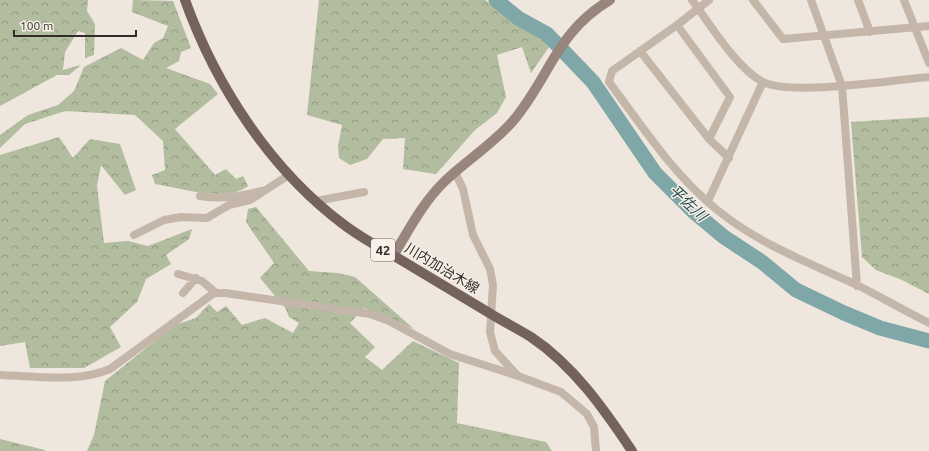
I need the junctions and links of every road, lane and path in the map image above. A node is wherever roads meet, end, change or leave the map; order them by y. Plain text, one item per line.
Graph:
1 (185, 0) edge
2 (610, 0) edge
3 (692, 0) edge
4 (709, 0) edge
5 (753, 0) edge
6 (811, 0) edge
7 (858, 0) edge
8 (904, 0) edge
9 (698, 9) junction
10 (677, 25) junction
11 (929, 26) edge
12 (915, 27) junction
13 (870, 32) junction
14 (823, 34) junction
15 (640, 51) junction
16 (929, 63) edge
17 (929, 77) edge
18 (763, 82) junction
19 (842, 86) junction
20 (709, 139) junction
21 (729, 158) junction
22 (455, 172) junction
23 (290, 175) junction
24 (268, 189) junction
25 (364, 192) dead end
26 (200, 196) dead end
27 (316, 201) junction
28 (708, 201) junction
29 (134, 235) dead end
30 (393, 256) junction
31 (178, 274) dead end
32 (196, 278) junction
33 (858, 286) junction
34 (183, 293) dead end
35 (216, 293) junction
36 (491, 314) junction
37 (929, 323) edge
38 (0, 375) edge
39 (518, 376) junction
40 (596, 451) edge
41 (632, 451) edge

1 - 23 main road, 川内加治木線 / 42
2 - 22 street
3 - 9 street
4 - 9 street
5 - 14 street
6 - 14 street
7 - 13 street
8 - 12 street
9 - 10 street
9 - 18 street
10 - 15 street
10 - 20 street
11 - 12 street
12 - 13 street
12 - 16 street
13 - 14 street
14 - 19 street
15 - 20 street
15 - 28 street
17 - 19 street
18 - 19 street
18 - 21 street
19 - 33 street
20 - 21 street
21 - 28 street
22 - 30 street
22 - 36 street
23 - 24 street
23 - 27 main road, 川内加治木線 / 42
24 - 26 street
24 - 29 street
25 - 27 street
27 - 30 main road, 川内加治木線 / 42
28 - 33 street
30 - 36 main road, 川内加治木線 / 42
31 - 32 street
32 - 34 street
32 - 35 street
33 - 37 street
35 - 38 street
35 - 39 street
36 - 39 street
36 - 41 main road, 川内加治木線 / 42
39 - 40 street

